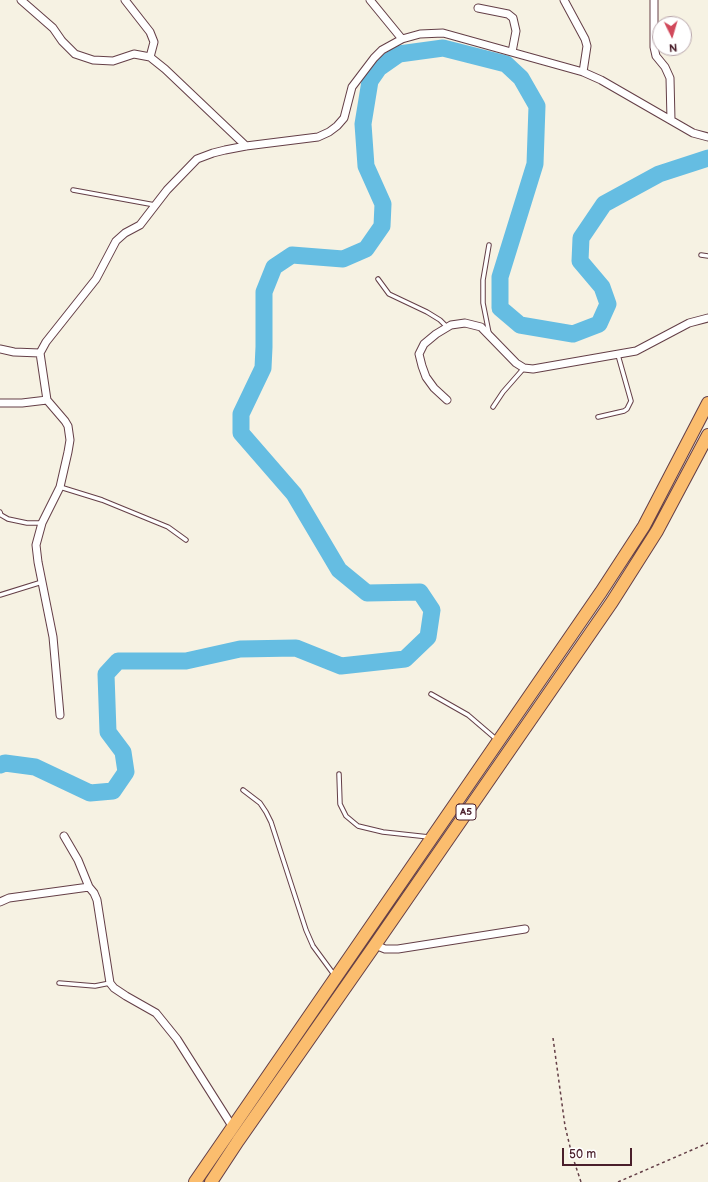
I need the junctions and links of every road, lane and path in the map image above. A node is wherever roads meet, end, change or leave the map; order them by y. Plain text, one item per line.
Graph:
1 (21, 0) edge
2 (125, 0) edge
3 (135, 0) edge
4 (370, 0) edge
5 (564, 0) edge
6 (654, 0) edge
7 (131, 8) junction
8 (478, 8) dead end
9 (402, 39) junction
10 (512, 52) junction
11 (150, 57) junction
12 (583, 72) junction
13 (671, 120) junction
14 (708, 137) edge
15 (246, 146) junction
16 (73, 190) dead end
17 (155, 205) junction
18 (489, 245) dead end
19 (701, 255) dead end
20 (708, 256) edge
21 (378, 279) dead end
22 (708, 318) edge
23 (447, 327) junction
24 (489, 334) junction
25 (0, 349) edge
26 (40, 353) junction
27 (618, 355) junction
28 (524, 368) junction
29 (47, 400) junction
30 (447, 400) dead end
31 (0, 403) edge
32 (708, 403) edge
33 (493, 407) dead end
34 (598, 417) dead end
35 (708, 435) edge
36 (60, 487) junction
37 (0, 512) edge
38 (42, 523) junction
39 (186, 540) dead end
40 (42, 582) junction
41 (0, 595) edge
42 (431, 694) dead end
43 (60, 715) dead end
44 (499, 741) junction
45 (339, 774) dead end
46 (243, 790) dead end
47 (64, 836) dead end
48 (432, 837) junction
49 (88, 887) junction
50 (0, 902) edge
51 (525, 929) dead end
52 (376, 945) junction
53 (336, 976) junction
54 (59, 983) dead end
55 (110, 983) junction
56 (553, 1038) dead end
57 (232, 1126) junction
58 (708, 1143) edge
59 (195, 1182) edge
60 (212, 1182) edge
61 (581, 1182) edge
62 (618, 1182) edge

1 - 11 street
2 - 7 street
3 - 7 street
4 - 9 street
5 - 12 street
6 - 13 street
7 - 11 street
8 - 10 street
9 - 10 street
9 - 15 street
10 - 12 street
11 - 15 street
12 - 13 street
13 - 14 street
15 - 17 street
16 - 17 lane
17 - 26 street
18 - 24 lane
19 - 20 lane
21 - 23 lane
22 - 27 street
23 - 24 street
23 - 30 street
24 - 28 street
25 - 26 street
26 - 29 street
27 - 28 street
27 - 34 lane
28 - 33 lane
29 - 31 street
29 - 36 street
32 - 44 highway, A5
35 - 52 highway, A5
36 - 38 street
36 - 39 lane
37 - 38 lane
38 - 40 street
40 - 41 lane
40 - 43 street
42 - 44 lane
44 - 48 highway, A5
45 - 48 lane
46 - 53 lane
47 - 49 street
48 - 53 highway, A5
49 - 50 street
49 - 55 street
51 - 52 street
52 - 60 highway, A5
53 - 57 highway, A5
54 - 55 lane
55 - 57 street
56 - 61 path
57 - 59 highway, A5
58 - 62 path

